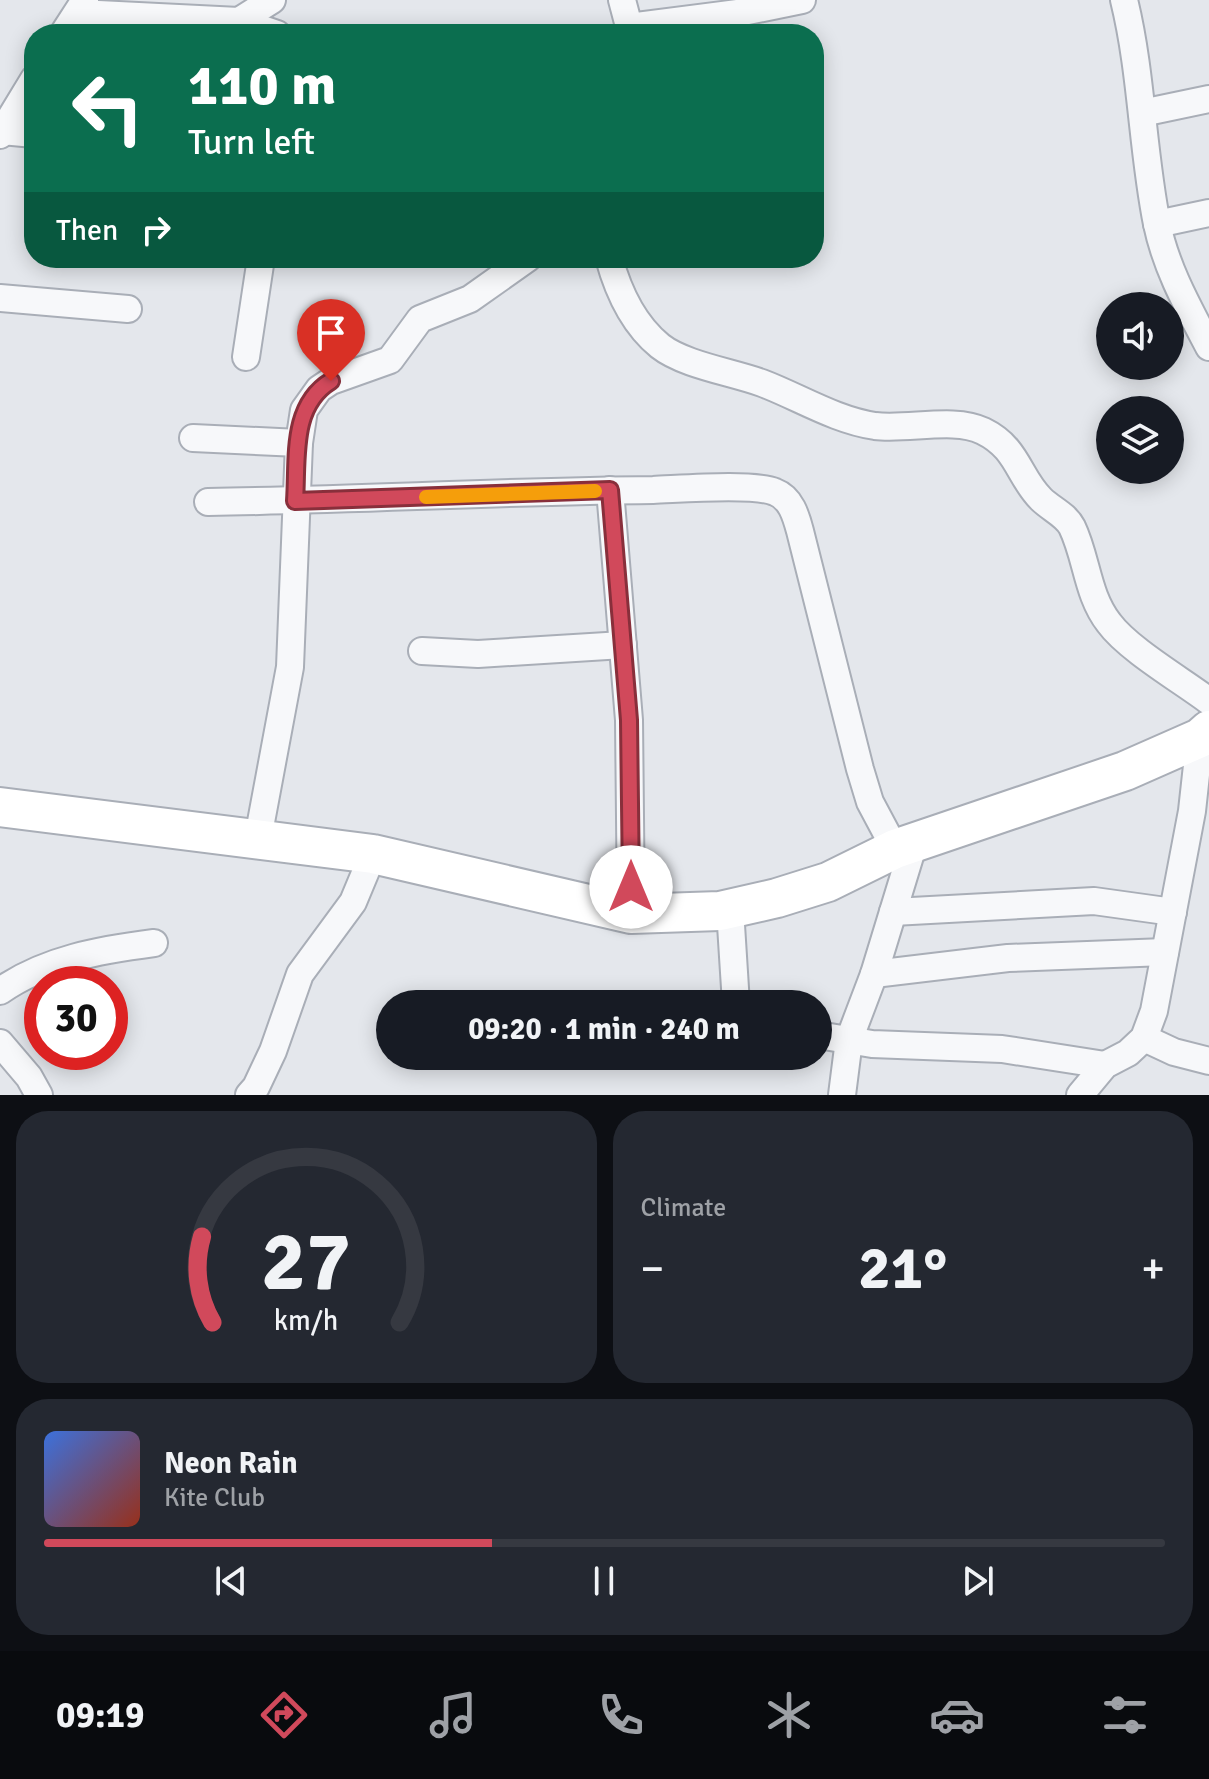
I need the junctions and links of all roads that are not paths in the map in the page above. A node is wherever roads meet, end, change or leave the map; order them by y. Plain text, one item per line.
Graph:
1 (272, 0) edge
2 (622, 0) edge
3 (802, 0) edge
4 (1124, 0) edge
5 (75, 16) edge
6 (239, 21) junction
7 (248, 24) edge
8 (628, 24) edge
9 (668, 24) edge
10 (24, 95) edge
11 (1209, 99) edge
12 (1142, 113) junction
13 (1, 133) edge
14 (24, 134) edge
15 (1209, 213) edge
16 (1157, 224) junction
17 (259, 268) edge
18 (514, 268) edge
19 (612, 268) edge
20 (0, 298) edge
21 (128, 309) dead end
22 (1209, 347) edge
23 (246, 357) dead end
24 (193, 438) dead end
25 (299, 443) junction
26 (610, 490) junction
27 (295, 501) junction
28 (208, 502) dead end
29 (623, 645) junction
30 (422, 651) dead end
31 (1209, 701) edge
32 (1204, 734) edge
33 (0, 807) edge
34 (258, 838) junction
35 (904, 846) junction
36 (373, 854) junction
37 (730, 909) junction
38 (893, 912) junction
39 (1173, 912) junction
40 (631, 914) junction
41 (154, 943) dead end
42 (1165, 952) junction
43 (874, 974) junction
44 (735, 990) edge
45 (0, 991) edge
46 (832, 1037) edge
47 (1144, 1038) junction
48 (849, 1040) junction
49 (0, 1043) edge
50 (1209, 1061) edge
51 (1105, 1065) junction
52 (39, 1095) edge
53 (249, 1095) edge
54 (842, 1095) edge
55 (1080, 1095) edge

1 - 6 street
2 - 8 street
3 - 9 street
4 - 12 street
5 - 6 street
6 - 7 street
10 - 13 street
11 - 12 street
12 - 16 street
13 - 14 street
15 - 16 street
16 - 22 street
17 - 23 street
18 - 25 street
19 - 31 street
20 - 21 street
24 - 25 street
25 - 27 street
26 - 27 street
26 - 29 street
26 - 35 street
27 - 28 street
27 - 34 street
29 - 30 street
29 - 40 street
32 - 35 street
32 - 39 street
33 - 34 street
34 - 36 street
35 - 37 street
35 - 38 street
36 - 40 street
36 - 53 street
37 - 40 street
37 - 44 street
38 - 39 street
38 - 43 street
39 - 42 street
41 - 45 street
42 - 43 street
42 - 47 street
43 - 48 street
46 - 48 street
47 - 50 street
47 - 51 street
48 - 51 street
48 - 54 street
49 - 52 street
51 - 55 street

